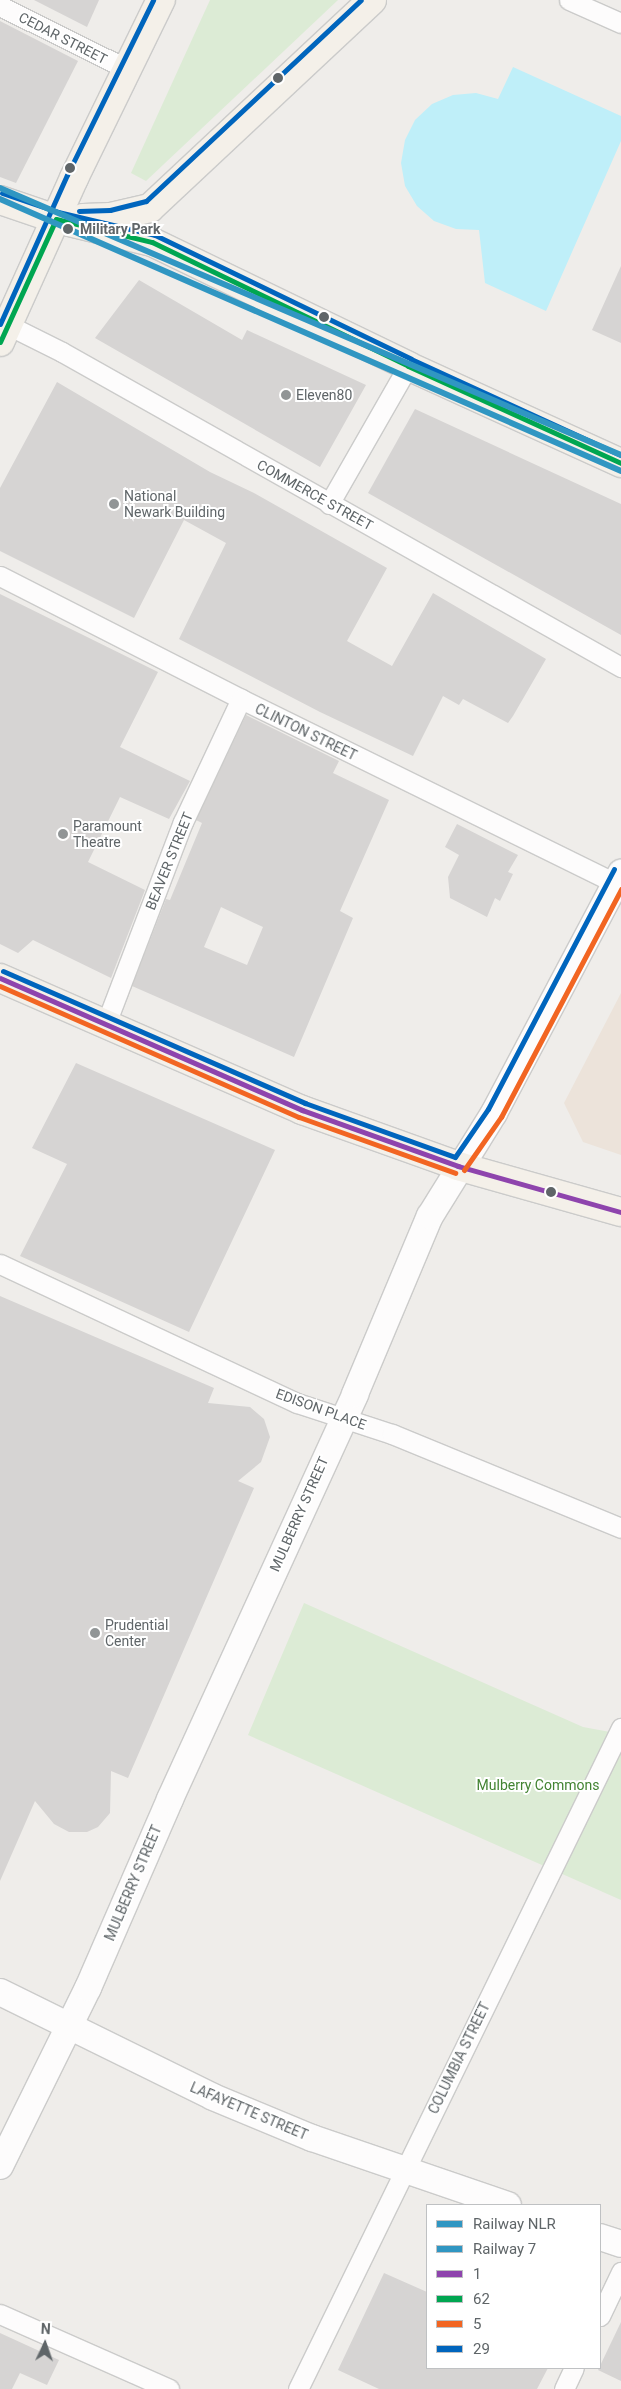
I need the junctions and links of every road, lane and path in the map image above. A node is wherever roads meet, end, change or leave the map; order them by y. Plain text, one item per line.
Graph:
1 (161, 0) edge
2 (372, 0) edge
3 (569, 0) edge
4 (0, 6) edge
5 (621, 23) edge
6 (127, 69) junction
7 (0, 200) edge
8 (56, 219) junction
9 (4, 333) edge
10 (408, 366) junction
11 (621, 463) edge
12 (329, 504) junction
13 (0, 576) edge
14 (621, 667) edge
15 (241, 699) junction
16 (618, 878) edge
17 (0, 978) edge
18 (105, 1026) junction
19 (458, 1166) junction
20 (621, 1212) edge
21 (0, 1264) edge
22 (343, 1418) junction
23 (621, 1528) edge
24 (621, 1728) edge
25 (0, 1992) edge
26 (70, 2026) junction
27 (0, 2166) edge
28 (405, 2170) junction
29 (505, 2204) edge
30 (601, 2237) edge
31 (621, 2244) edge
32 (621, 2272) edge
33 (0, 2314) edge
34 (601, 2314) edge
35 (574, 2369) edge
36 (169, 2389) edge
37 (298, 2389) edge
38 (564, 2389) edge

1 - 6 main road
2 - 8 main road
3 - 5 street
4 - 6 street, CEDAR STREET
6 - 8 main road
7 - 8 main road
8 - 9 main road
8 - 10 main road
9 - 12 street, COMMERCE STREET
10 - 11 main road
10 - 12 street
12 - 14 street, COMMERCE STREET
13 - 15 street, CLINTON STREET
15 - 16 street, CLINTON STREET
15 - 18 street, BEAVER STREET
16 - 19 street, MULBERRY STREET
17 - 18 main road
18 - 19 main road
19 - 20 main road
19 - 22 street, MULBERRY STREET
21 - 22 street, EDISON PLACE
22 - 23 street, EDISON PLACE
22 - 26 street, MULBERRY STREET
24 - 28 street, COLUMBIA STREET
25 - 26 street, LAFAYETTE STREET
26 - 27 street, MULBERRY STREET
26 - 28 street, LAFAYETTE STREET
28 - 29 street, LAFAYETTE STREET
28 - 37 street, COLUMBIA STREET
30 - 31 street
32 - 34 street
33 - 36 street
35 - 38 street

